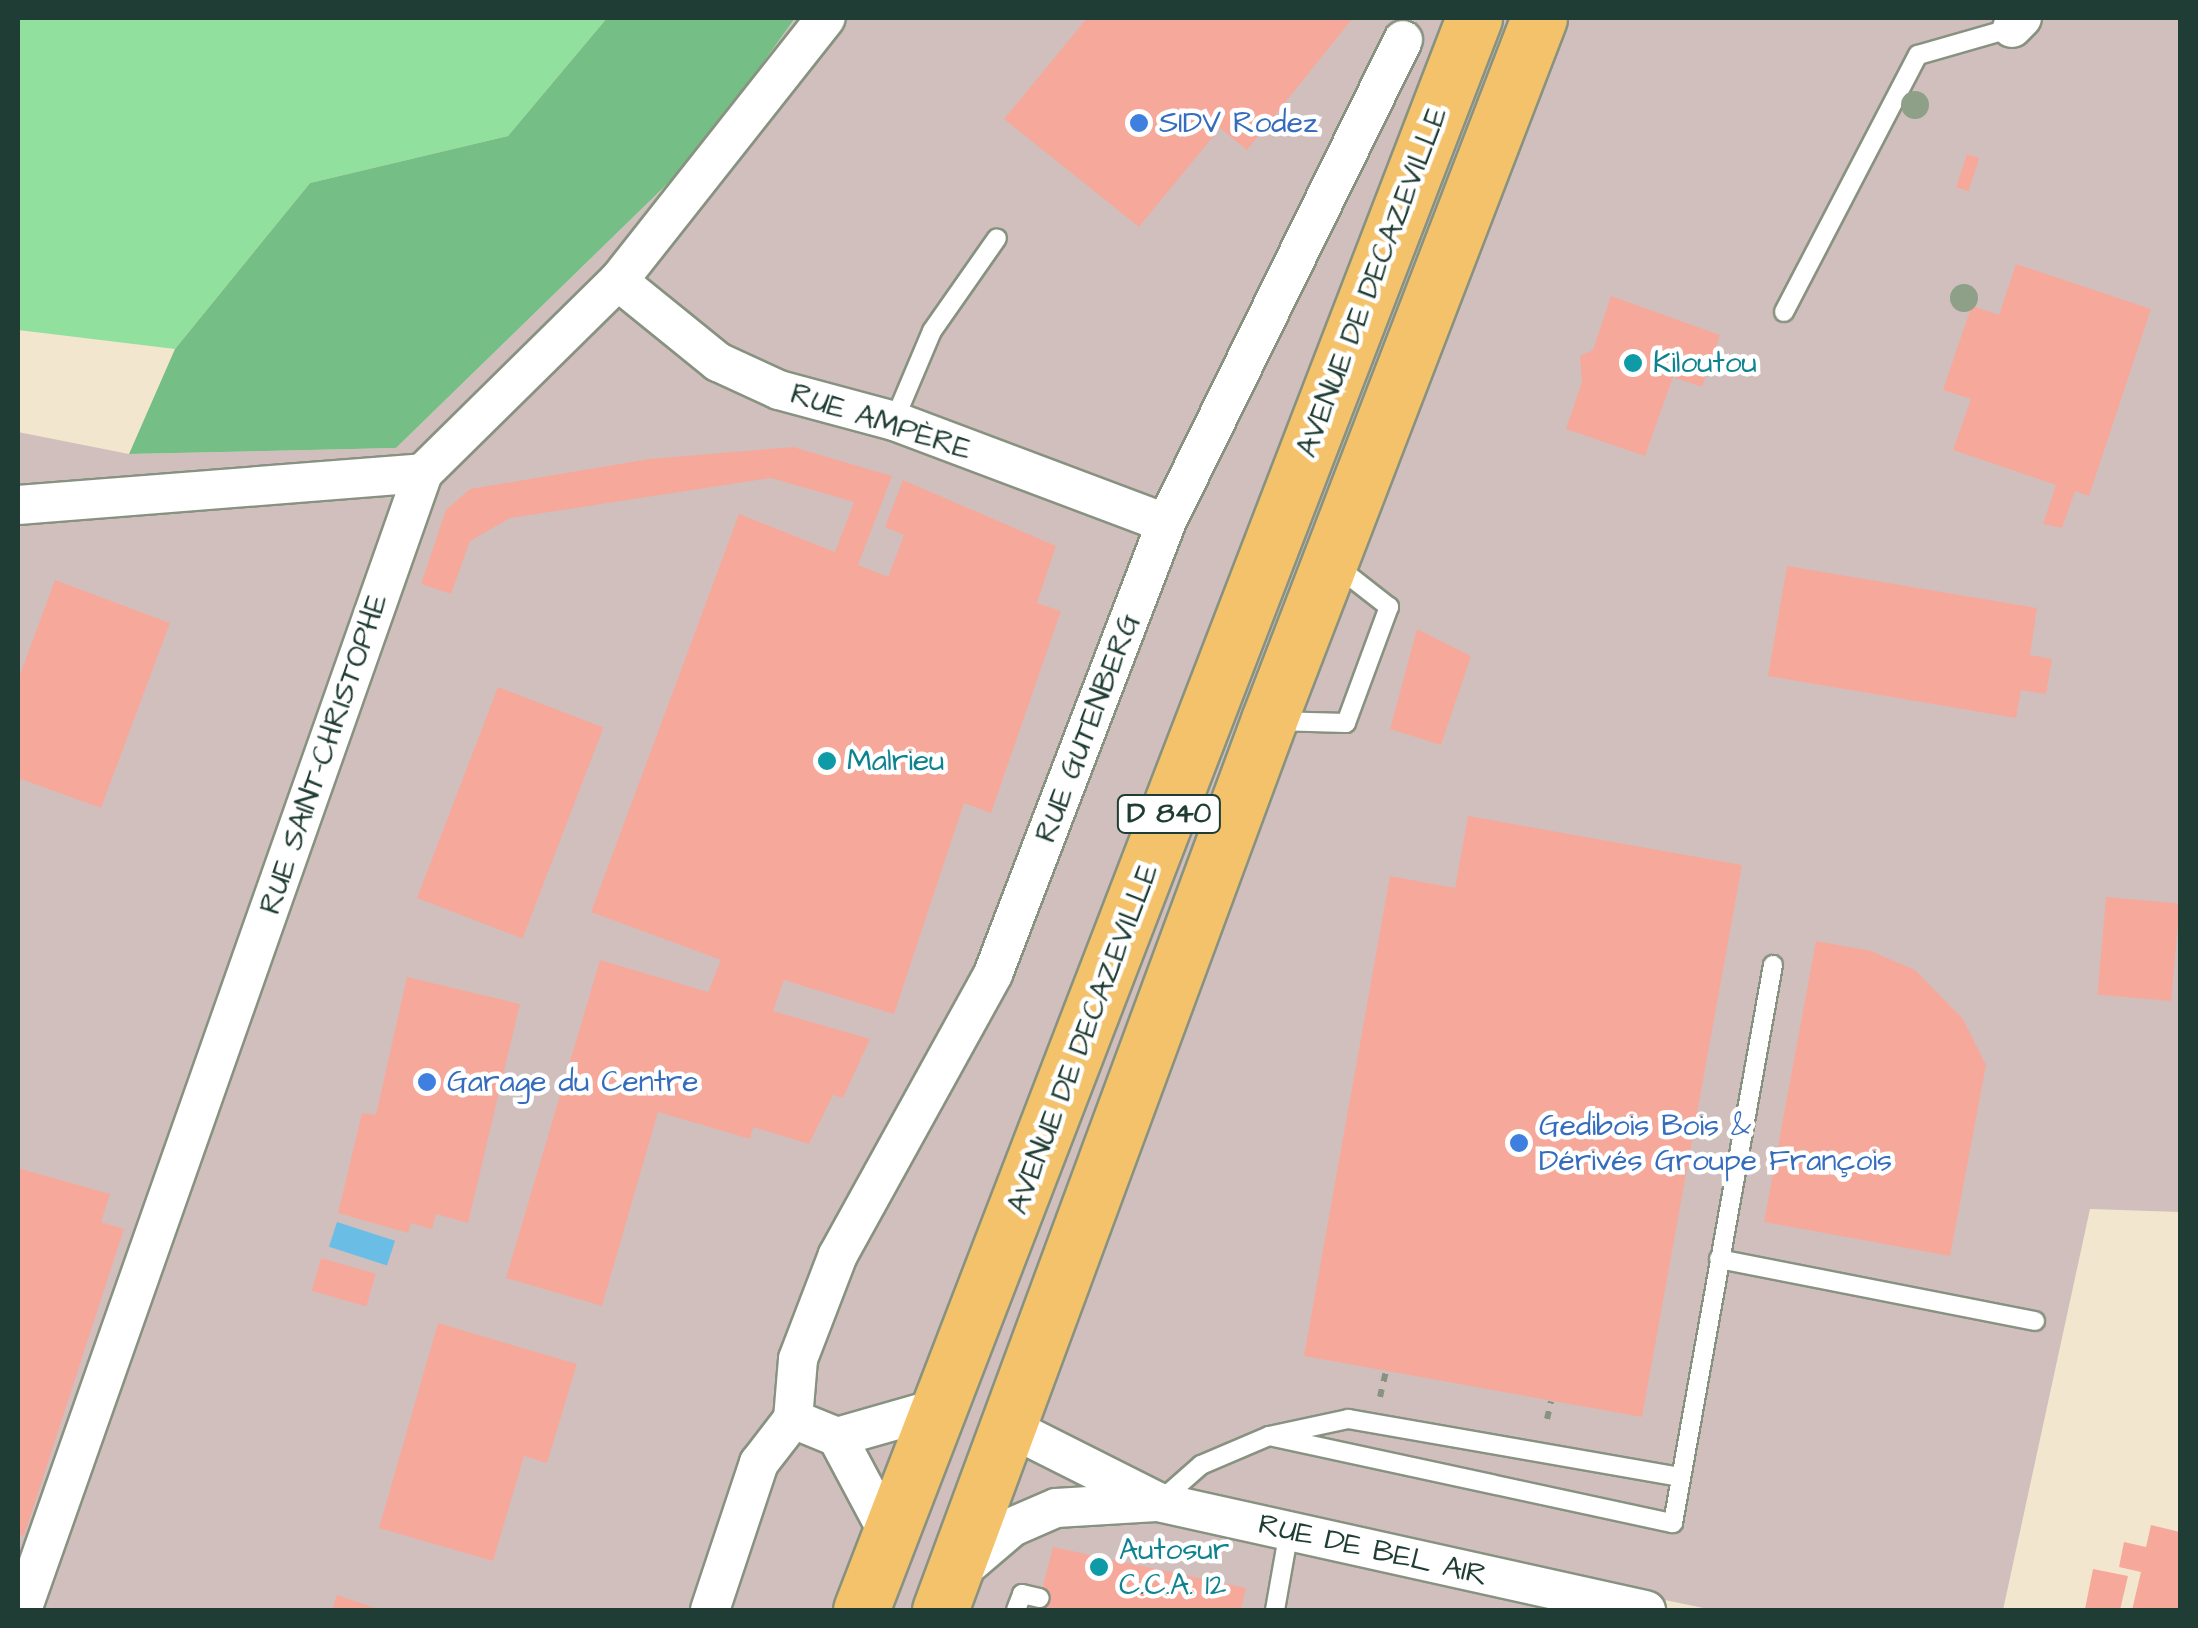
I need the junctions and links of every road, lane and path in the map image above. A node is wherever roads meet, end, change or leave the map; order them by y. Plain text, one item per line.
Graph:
1 (826, 18) edge
2 (1474, 18) edge
3 (1540, 18) edge
4 (2017, 22) edge
5 (1405, 29) edge
6 (997, 238) dead end
7 (618, 281) junction
8 (1784, 312) dead end
9 (894, 422) junction
10 (423, 473) junction
11 (18, 505) edge
12 (1166, 524) junction
13 (1331, 562) junction
14 (1269, 720) junction
15 (1773, 965) dead end
16 (1718, 1260) junction
17 (2035, 1321) dead end
18 (1386, 1371) dead end
19 (1380, 1397) dead end
20 (1551, 1401) dead end
21 (942, 1407) junction
22 (793, 1419) junction
23 (1547, 1419) dead end
24 (1011, 1428) junction
25 (1269, 1436) junction
26 (837, 1437) junction
27 (1678, 1477) junction
28 (1158, 1502) junction
29 (1289, 1531) junction
30 (890, 1538) junction
31 (947, 1593) edge
32 (1040, 1598) dead end
33 (22, 1610) edge
34 (710, 1610) edge
35 (861, 1610) edge
36 (1016, 1610) edge
37 (1275, 1610) edge
38 (1646, 1610) edge

1 - 7 street, RUE SAINT-CHRISTOPHE
2 - 21 main road, AVENUE DE DECAZEVILLE / D 840
3 - 13 main road, AVENUE DE DECAZEVILLE / D 840
4 - 8 lane
5 - 12 street, RUE GUTENBERG
6 - 9 lane
7 - 9 street, RUE AMPÈRE
7 - 10 street, RUE SAINT-CHRISTOPHE
9 - 12 street, RUE AMPÈRE
10 - 11 street
10 - 33 street, RUE SAINT-CHRISTOPHE
12 - 22 street, RUE GUTENBERG
13 - 14 main road, AVENUE DE DECAZEVILLE / D 840
13 - 14 lane
14 - 24 main road, AVENUE DE DECAZEVILLE / D 840
15 - 16 lane
16 - 17 lane
16 - 27 lane
18 - 19 path
20 - 23 path
21 - 26 street
21 - 30 main road, AVENUE DE DECAZEVILLE / D 840
22 - 26 street
22 - 34 street
24 - 28 street, RUE DE BEL AIR
24 - 31 main road, AVENUE DE DECAZEVILLE / D 840
25 - 27 lane
25 - 27 lane
25 - 28 lane
26 - 30 street
28 - 29 street, RUE DE BEL AIR
28 - 31 street, RUE DE BEL AIR
29 - 37 lane
29 - 38 street, RUE DE BEL AIR
30 - 35 main road, AVENUE DE DECAZEVILLE / D 840
32 - 36 lane

